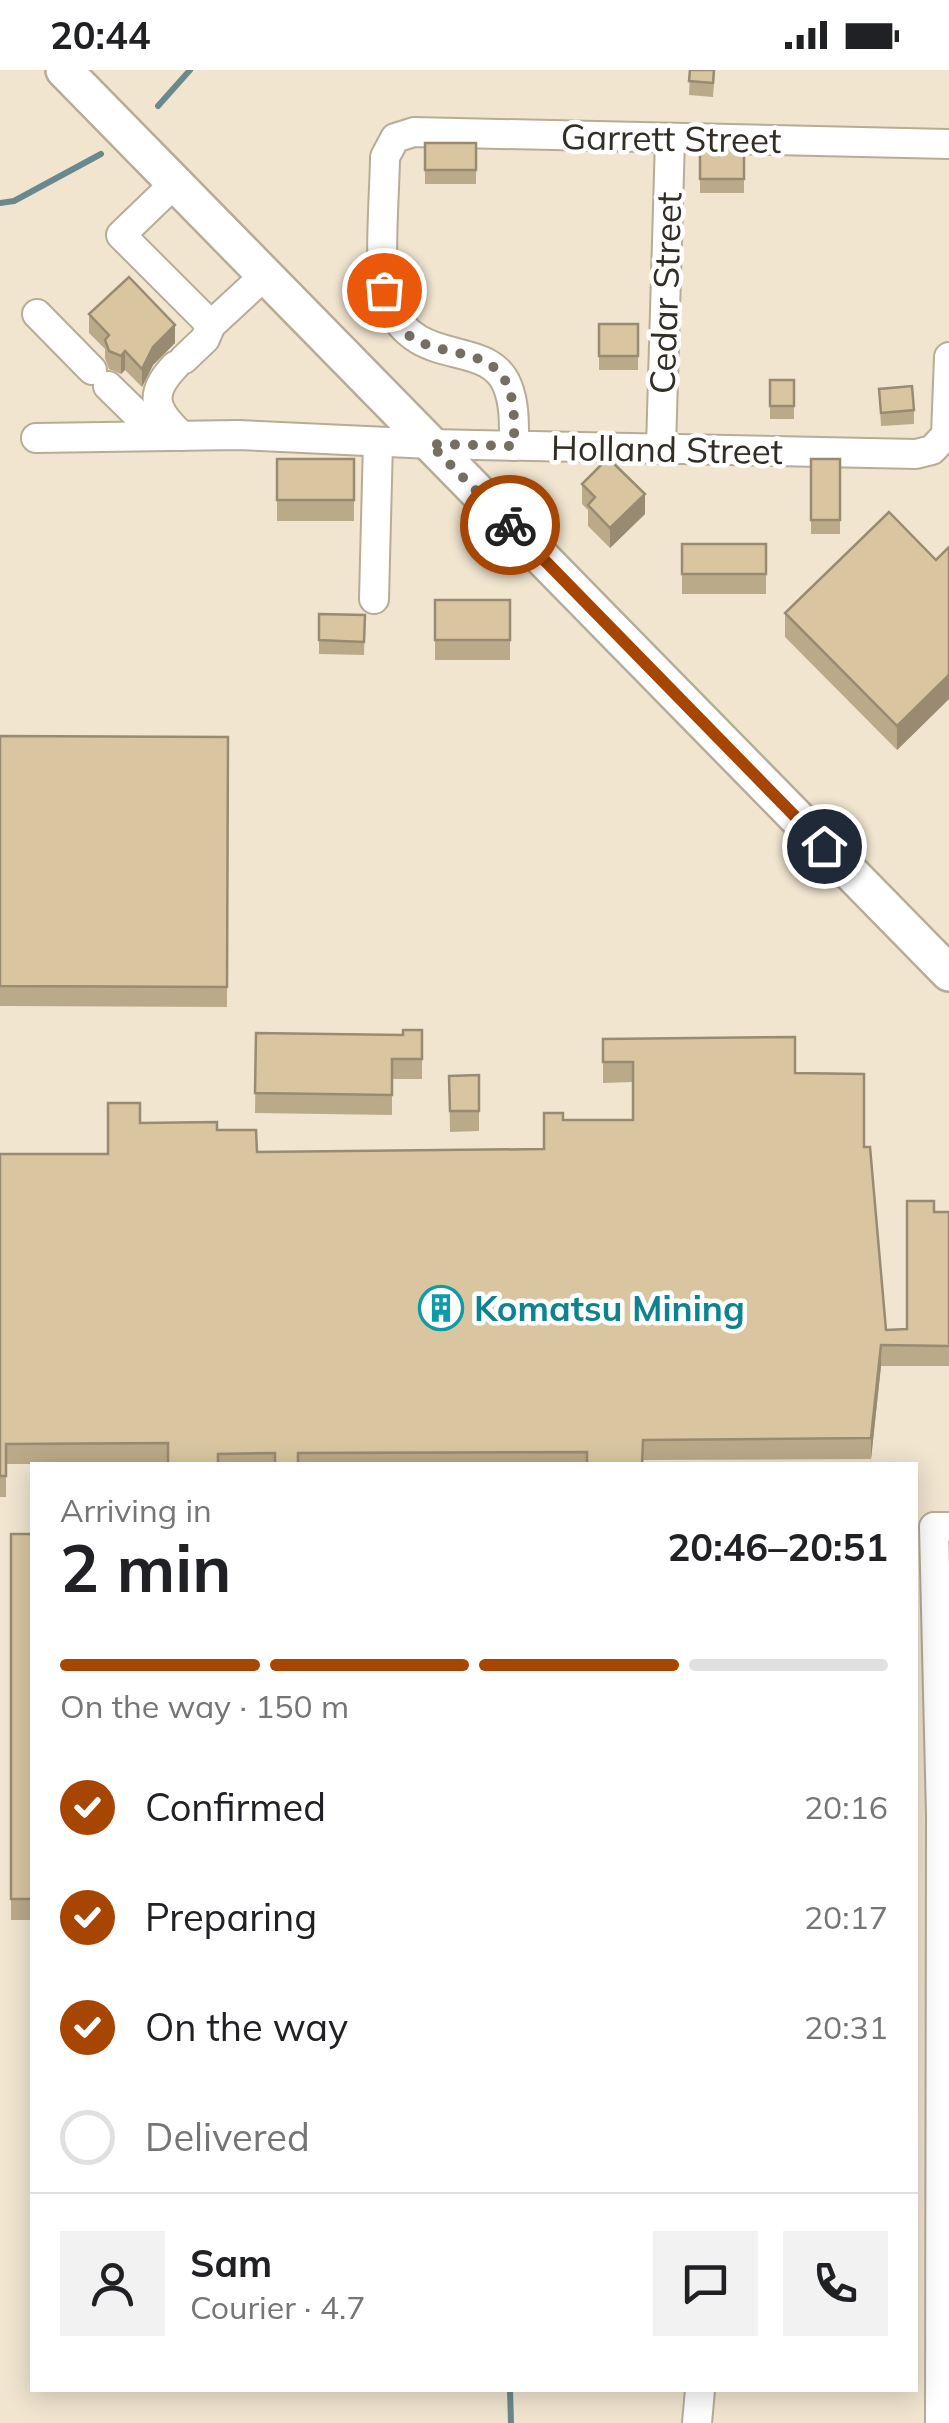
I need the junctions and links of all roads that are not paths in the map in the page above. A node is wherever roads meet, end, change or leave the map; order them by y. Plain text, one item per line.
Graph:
1 (64, 70) edge
2 (670, 139) junction
3 (949, 144) edge
4 (175, 183) junction
5 (264, 275) junction
6 (38, 314) dead end
7 (211, 324) junction
8 (949, 357) edge
9 (170, 436) junction
10 (36, 438) dead end
11 (378, 442) junction
12 (430, 444) junction
13 (514, 446) junction
14 (661, 448) junction
15 (374, 599) dead end
16 (949, 973) edge
17 (942, 1527) edge
18 (934, 2108) edge
19 (700, 2392) edge
20 (696, 2423) edge
21 (940, 2423) edge

1 - 4 main road
2 - 3 street, Garrett Street
2 - 13 street, Garrett Street
2 - 14 street, Cedar Street
4 - 5 main road
4 - 7 street
5 - 7 street
5 - 12 main road
6 - 9 street
7 - 9 street
8 - 14 street, Holland Street
9 - 10 street, Holland Street
9 - 11 street, Holland Street
11 - 12 street, Holland Street
11 - 15 street
12 - 13 street, Holland Street
12 - 16 main road
13 - 14 street, Holland Street
17 - 18 street
18 - 21 street
19 - 20 street

